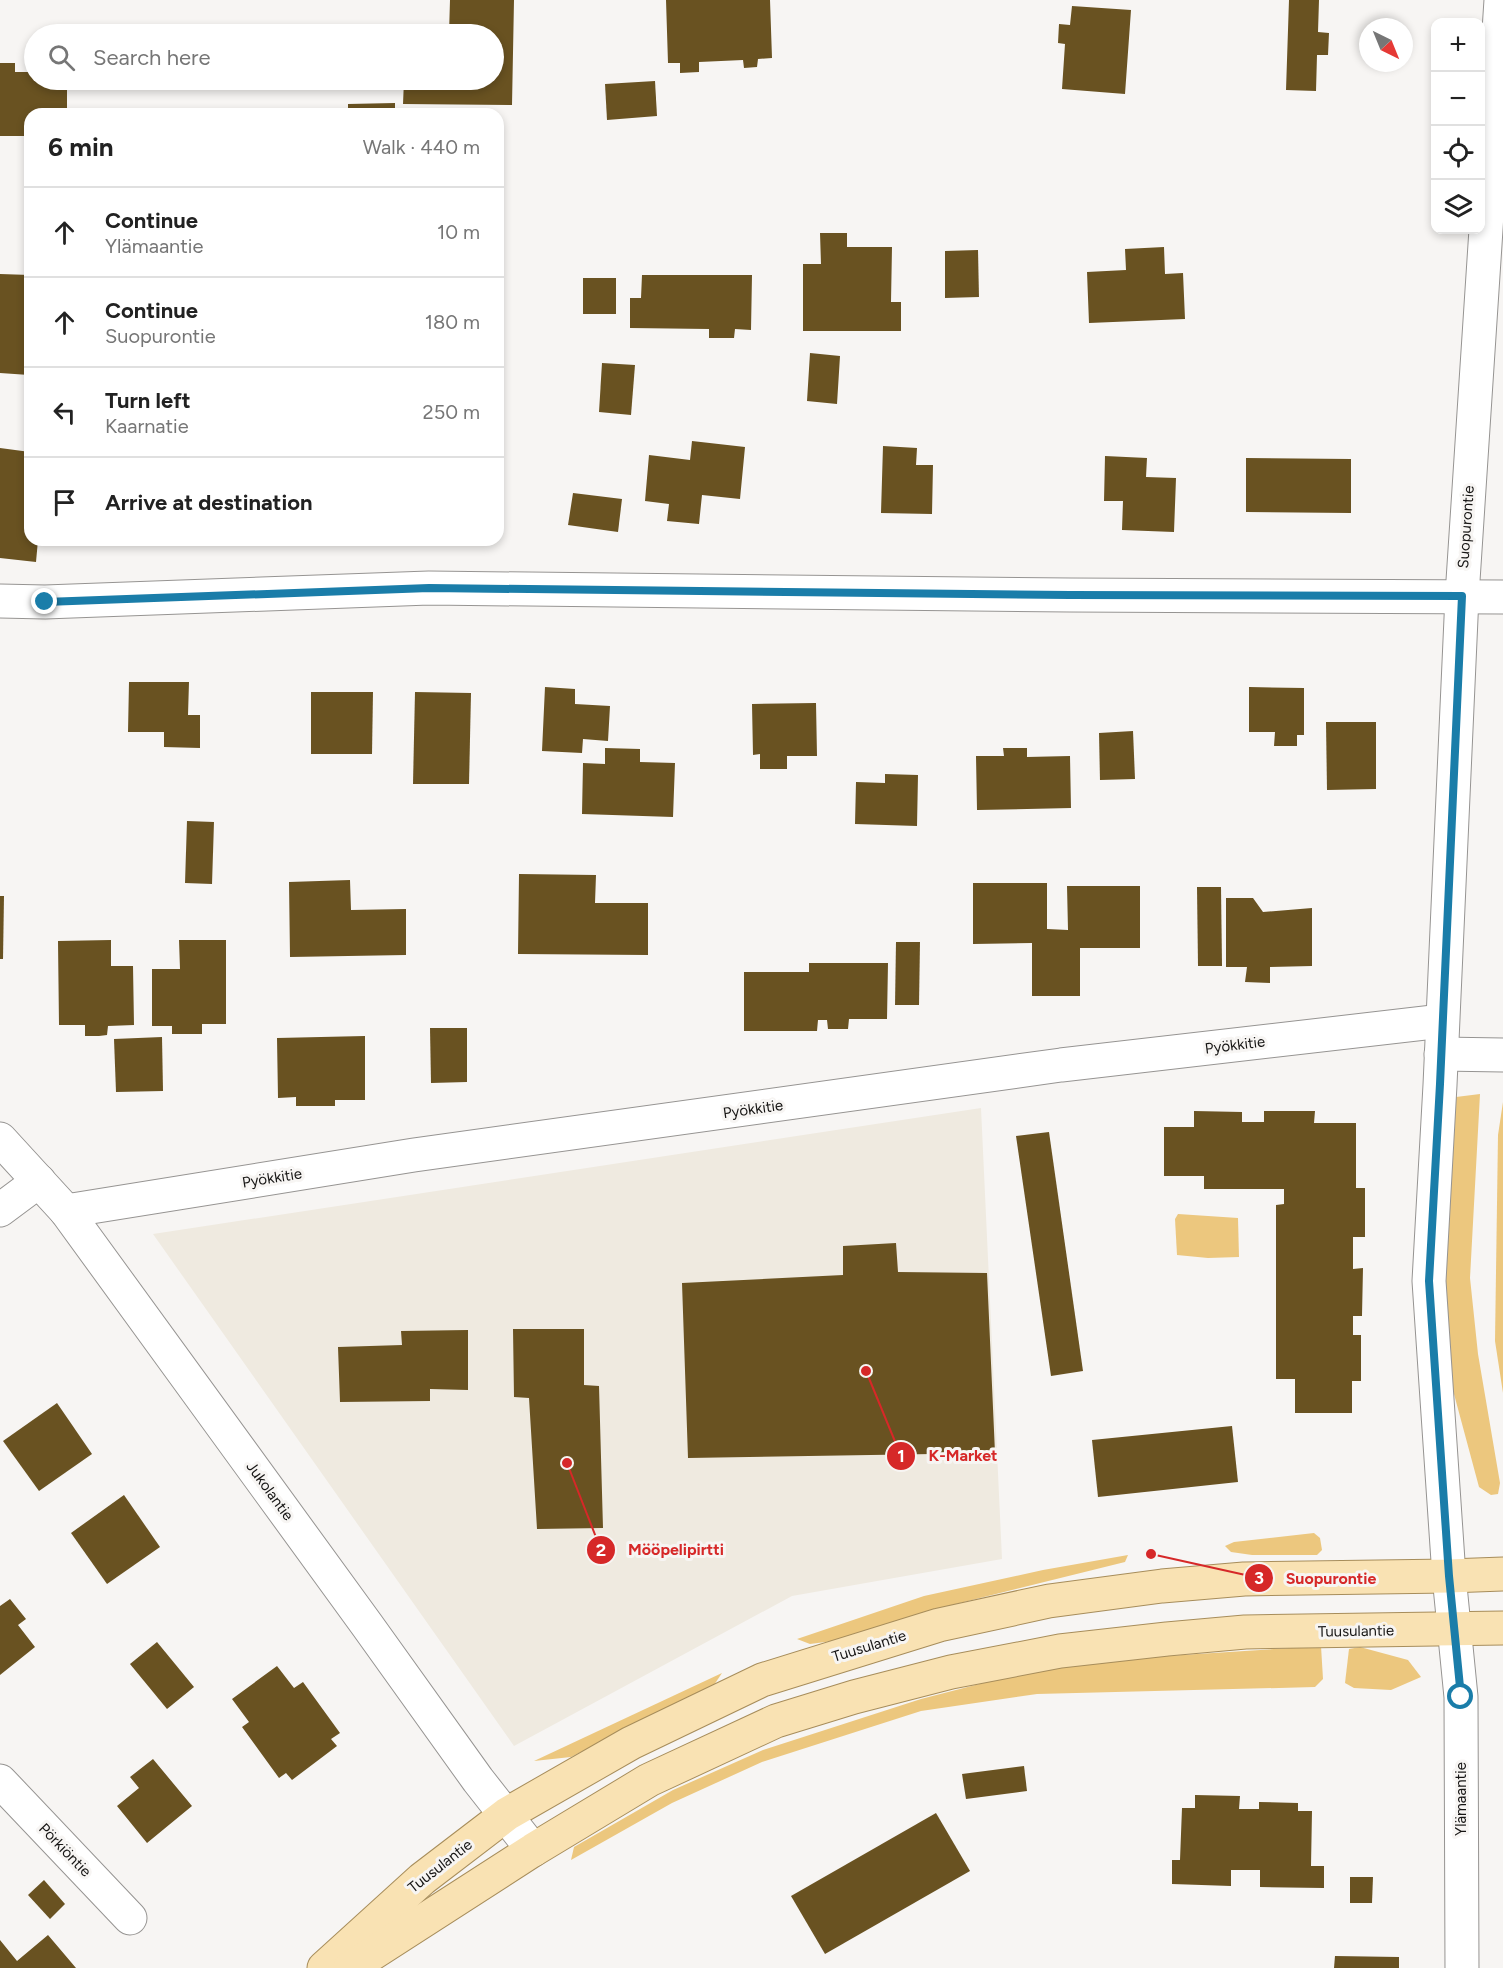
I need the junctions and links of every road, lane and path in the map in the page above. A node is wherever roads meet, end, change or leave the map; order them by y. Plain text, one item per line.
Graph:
1 (1501, 0) edge
2 (1462, 596) junction
3 (1503, 597) edge
4 (0, 602) edge
5 (1442, 1021) junction
6 (1441, 1054) junction
7 (1503, 1055) edge
8 (0, 1139) edge
9 (39, 1181) junction
10 (0, 1209) edge
11 (66, 1211) junction
12 (1503, 1574) edge
13 (1449, 1576) junction
14 (1503, 1628) edge
15 (1454, 1630) junction
16 (0, 1781) edge
17 (507, 1814) junction
18 (533, 1850) junction
19 (130, 1918) dead end
20 (324, 1968) edge
21 (350, 1968) edge
22 (1462, 1968) edge

1 - 2 street, Suopurontie
2 - 3 street
2 - 4 street
2 - 5 street, Suopurontie
5 - 6 street, Suopurontie
5 - 11 street, Pyökkitie
6 - 7 street
6 - 13 street, Suopurontie
8 - 9 street, Jukolantie
9 - 10 street
9 - 11 street, Jukolantie
11 - 17 street, Jukolantie
12 - 13 main road, Tuusulantie
13 - 15 street, Suopurontie
13 - 17 main road, Tuusulantie
14 - 15 main road, Tuusulantie
15 - 18 main road, Tuusulantie
15 - 22 street, Ylämaantie
16 - 19 street, Pörkiöntie
17 - 18 street, Jukolantie
17 - 20 main road, Tuusulantie
18 - 21 main road, Tuusulantie

